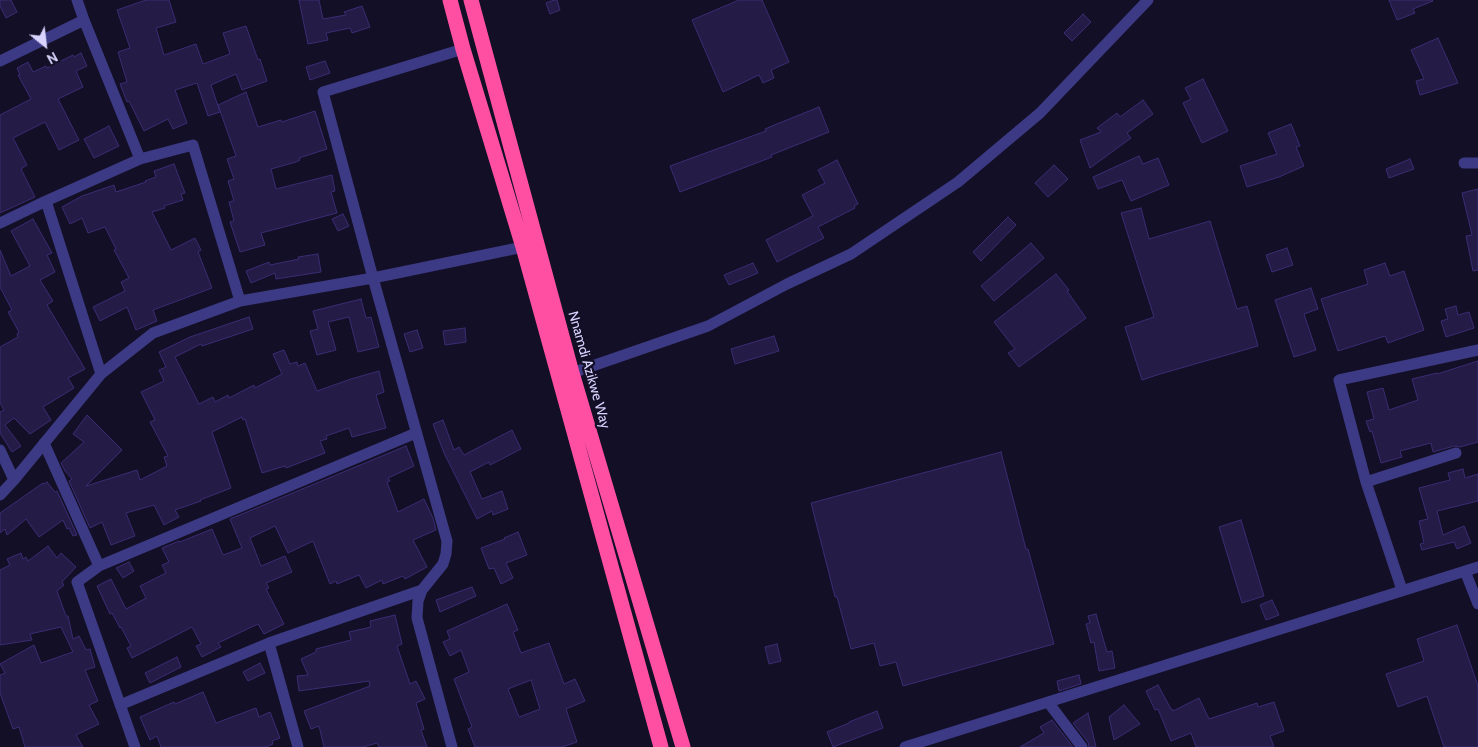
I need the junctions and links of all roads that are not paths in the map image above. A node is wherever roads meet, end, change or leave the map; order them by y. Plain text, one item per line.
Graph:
1 (77, 0) edge
2 (450, 0) edge
3 (471, 0) edge
4 (1148, 0) edge
5 (84, 20) junction
6 (463, 49) junction
7 (0, 61) edge
8 (140, 159) junction
9 (1464, 163) dead end
10 (1478, 163) edge
11 (46, 201) junction
12 (0, 223) edge
13 (523, 247) junction
14 (372, 278) junction
15 (240, 300) junction
16 (1478, 350) edge
17 (572, 373) junction
18 (101, 374) junction
19 (416, 433) junction
20 (44, 442) junction
21 (0, 450) edge
22 (1456, 454) dead end
23 (14, 480) junction
24 (1366, 482) junction
25 (0, 495) edge
26 (99, 566) junction
27 (1478, 567) edge
28 (1465, 571) junction
29 (422, 590) junction
30 (1402, 590) junction
31 (1478, 604) edge
32 (269, 643) junction
33 (1048, 702) junction
34 (120, 705) junction
35 (135, 747) edge
36 (298, 747) edge
37 (452, 747) edge
38 (661, 747) edge
39 (683, 747) edge
40 (905, 747) edge
41 (1082, 747) edge

1 - 5 street
2 - 6 highway
3 - 17 highway, Nnamdi Azikwe Way
4 - 17 street
5 - 7 street
5 - 8 street
6 - 13 highway
6 - 14 street
8 - 11 street
8 - 15 street
9 - 10 street
11 - 12 street
11 - 18 street
13 - 14 street
13 - 38 highway
14 - 15 street
14 - 19 street
15 - 18 street
16 - 24 street
17 - 39 highway, Nnamdi Azikwe Way
18 - 20 street
19 - 26 street
19 - 29 street
20 - 23 street
20 - 26 street
21 - 23 street
22 - 24 street
23 - 25 street
24 - 30 street
26 - 34 street
27 - 28 street
28 - 30 street
28 - 31 street
29 - 32 street
29 - 37 street
30 - 33 street
32 - 34 street
32 - 36 street
33 - 40 street
33 - 41 street
34 - 35 street

